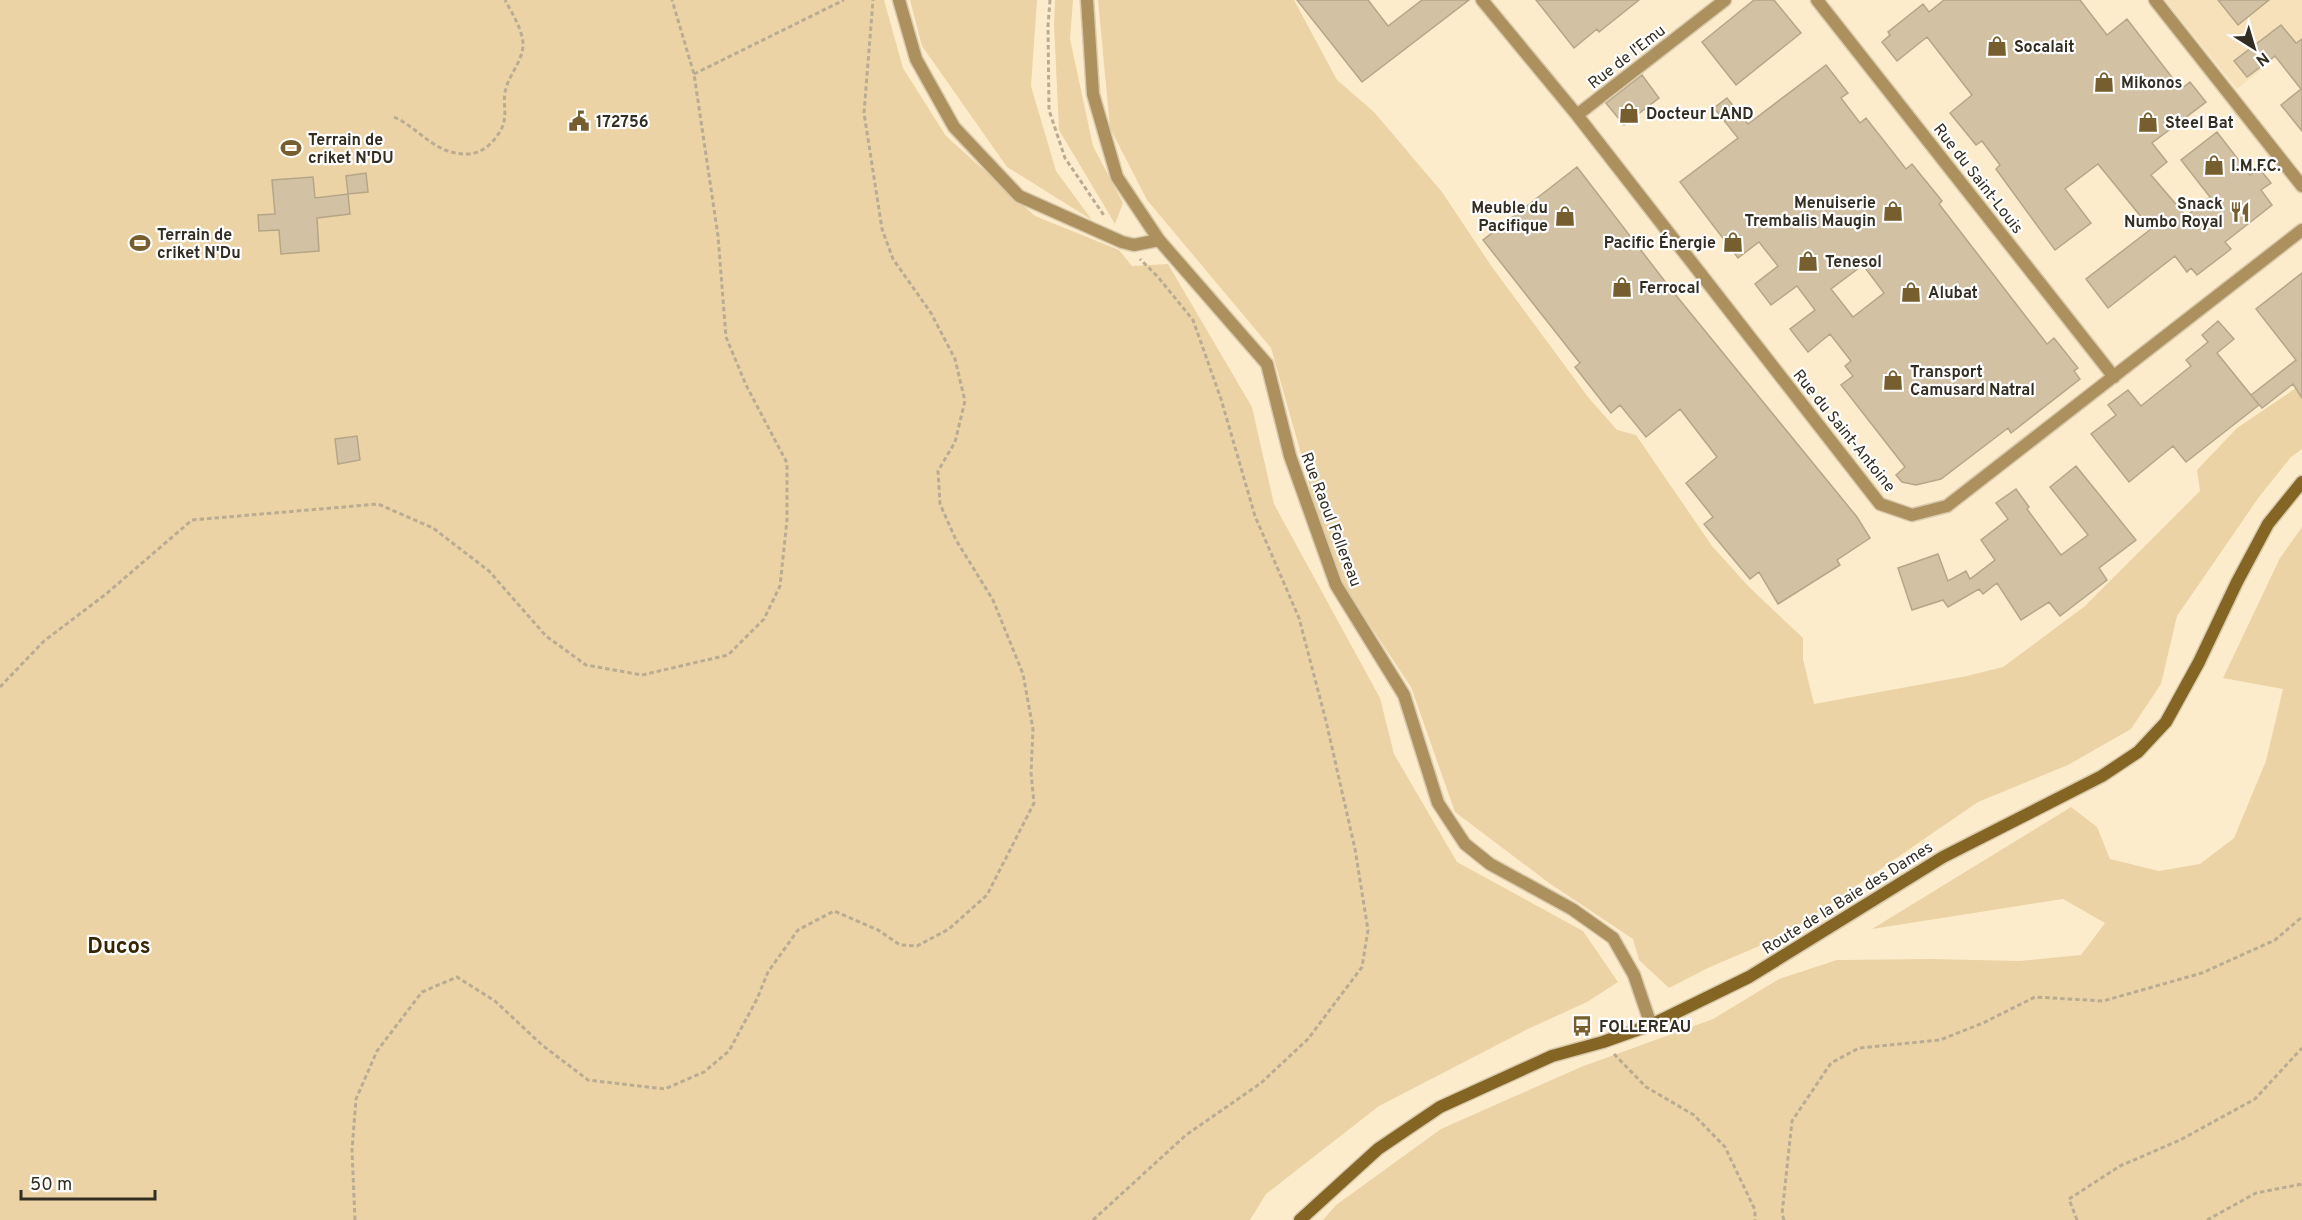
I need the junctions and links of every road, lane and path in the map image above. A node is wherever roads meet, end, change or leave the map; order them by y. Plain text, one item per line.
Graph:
1 (505, 0) edge
2 (672, 0) edge
3 (844, 0) edge
4 (873, 0) edge
5 (899, 0) edge
6 (1050, 0) edge
7 (1087, 0) edge
8 (1482, 0) edge
9 (1725, 0) edge
10 (1817, 0) edge
11 (2155, 0) edge
12 (694, 74) junction
13 (1577, 115) junction
14 (394, 117) dead end
15 (2302, 186) edge
16 (2302, 230) edge
17 (1159, 240) junction
18 (1122, 242) junction
19 (2114, 377) junction
20 (2302, 482) edge
21 (0, 687) edge
22 (2302, 917) edge
23 (1651, 1025) junction
24 (1603, 1042) junction
25 (2302, 1048) edge
26 (2302, 1184) edge
27 (355, 1220) edge
28 (1093, 1220) edge
29 (1300, 1220) edge
30 (1755, 1220) edge
31 (1784, 1220) edge
32 (2077, 1220) edge
33 (2207, 1220) edge

1 - 14 path
2 - 12 path
3 - 12 path
4 - 27 path
5 - 18 street
6 - 18 path
7 - 17 street, Rue Raoul Follereau
8 - 13 street, Rue du Saint-Antoine
9 - 13 street, Rue de l'Emu
10 - 19 street, Rue du Saint-Louis
11 - 15 street
12 - 21 path
13 - 19 street, Rue du Saint-Antoine
16 - 19 street, Rue du Saint-Antoine
17 - 18 street
17 - 23 street, Rue Raoul Follereau
18 - 28 path
20 - 23 main road, Route de la Baie des Dames
22 - 31 path
23 - 24 main road, Route de la Baie des Dames
24 - 29 main road, Route de la Baie des Dames
24 - 30 path
25 - 32 path
26 - 33 path

